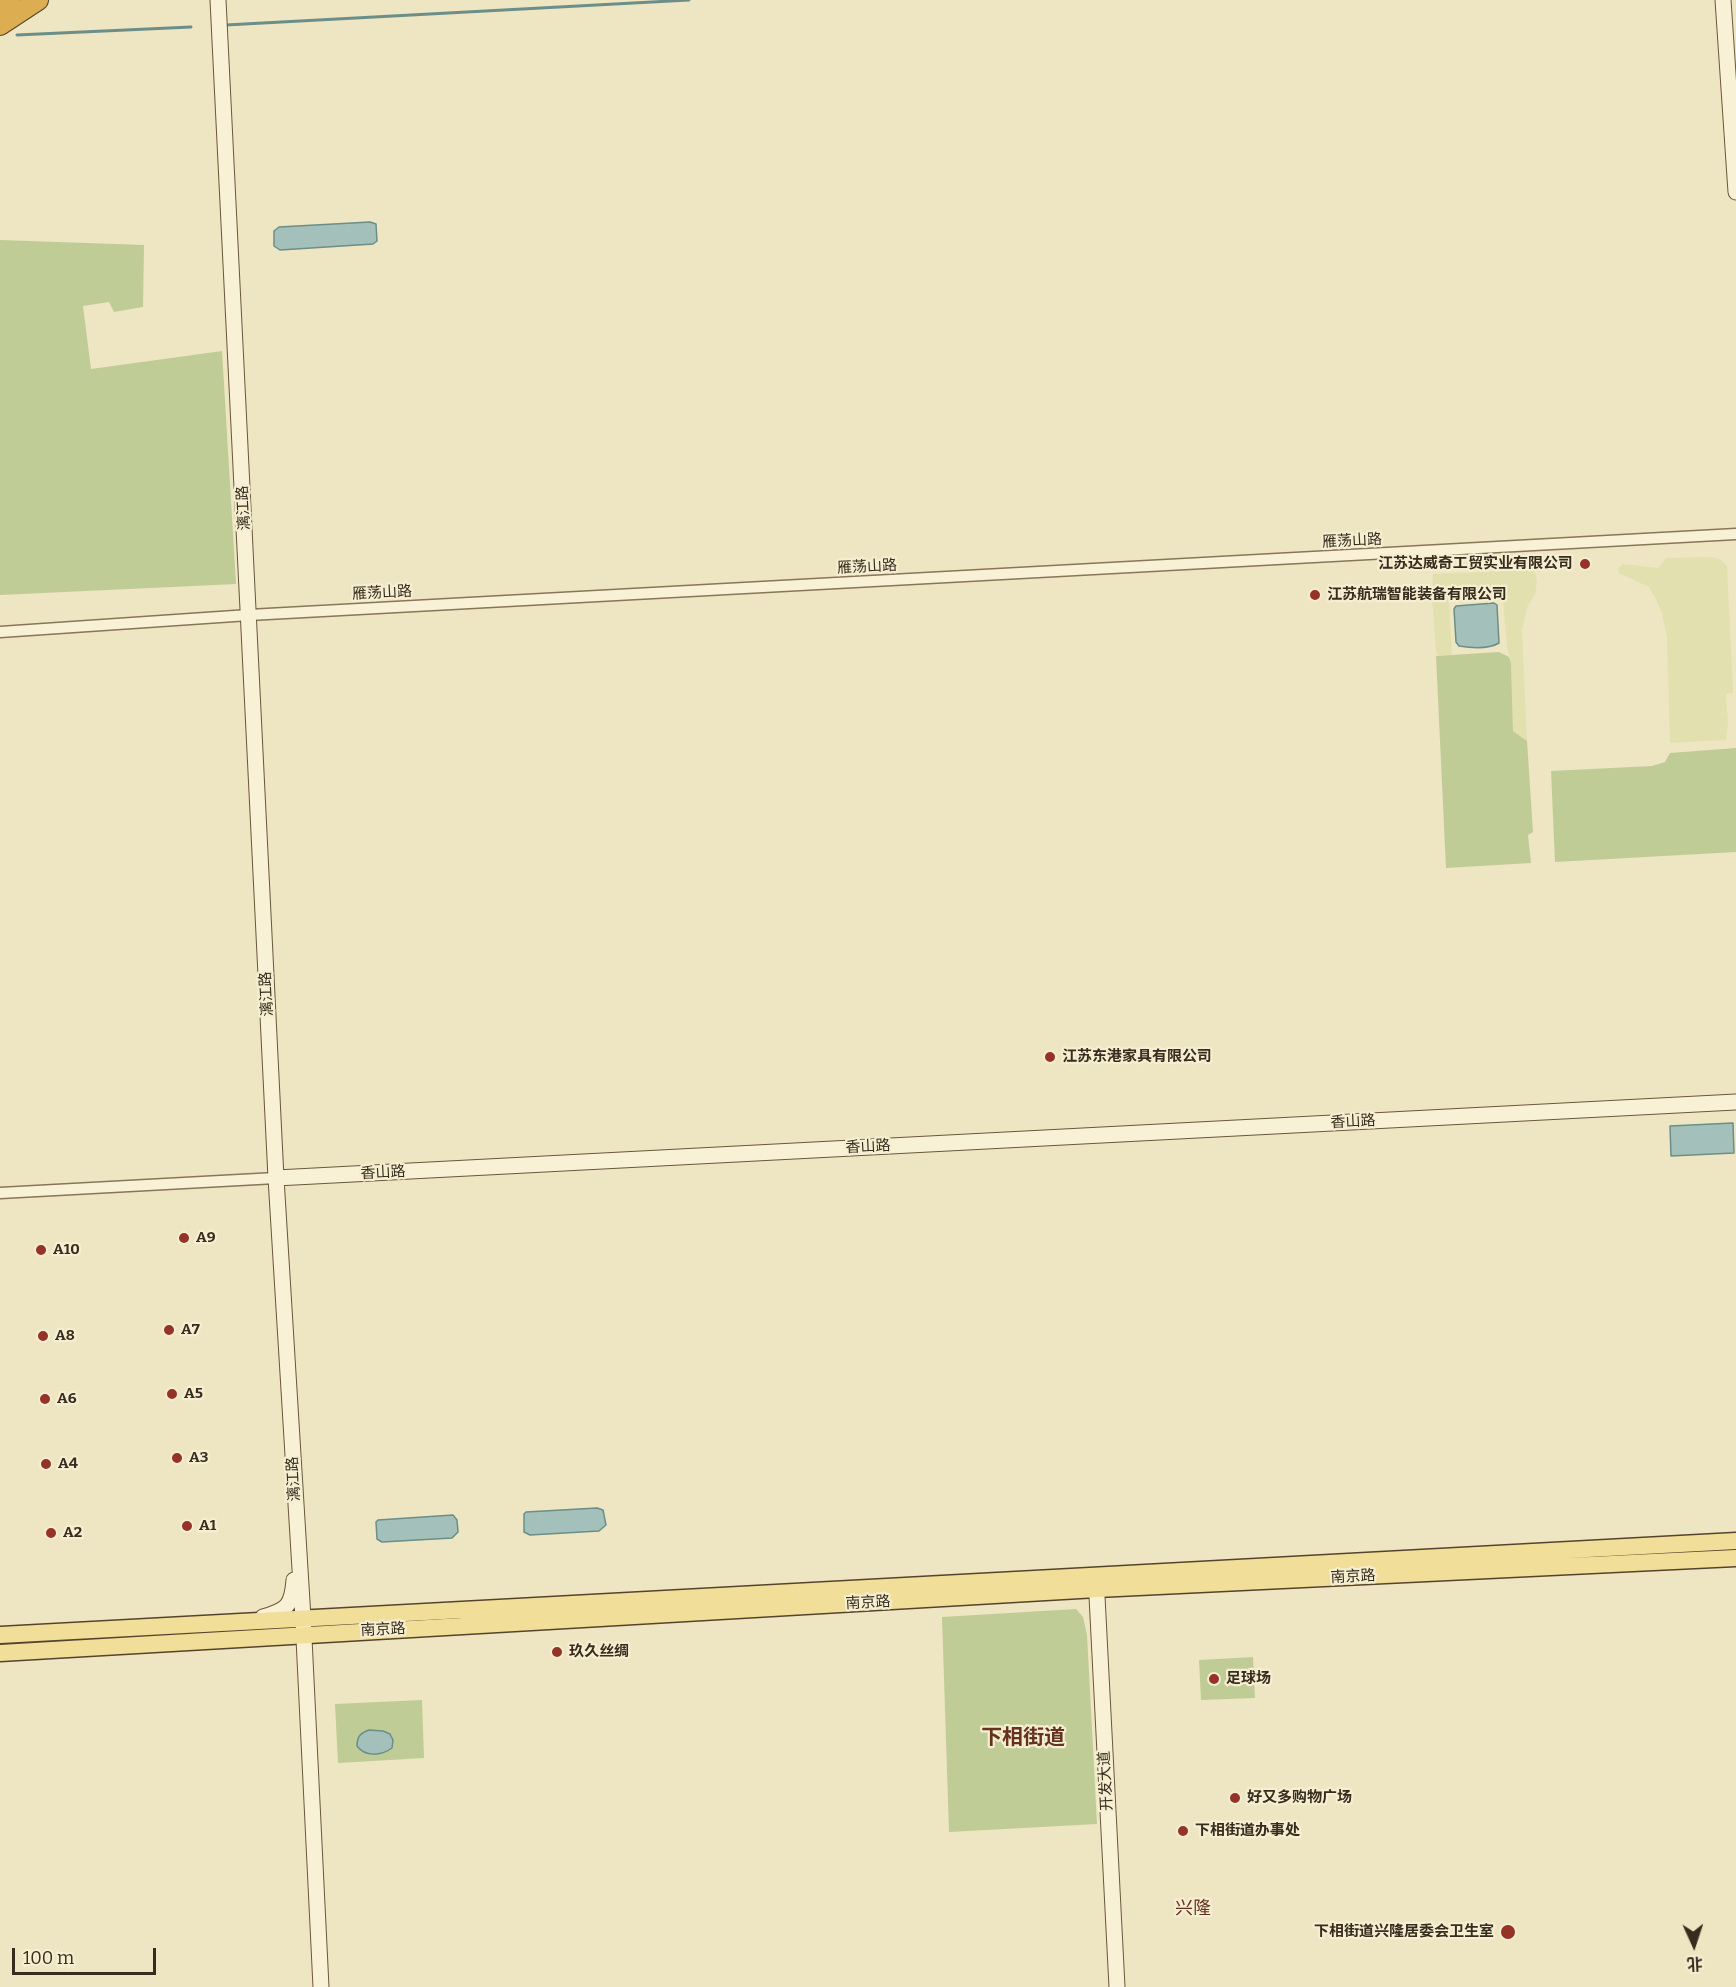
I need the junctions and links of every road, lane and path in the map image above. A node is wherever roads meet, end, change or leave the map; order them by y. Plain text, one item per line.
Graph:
1 (9, 0) edge
2 (38, 0) edge
3 (218, 0) edge
4 (223, 0) edge
5 (1723, 0) edge
6 (0, 6) edge
7 (218, 17) junction
8 (0, 25) edge
9 (1736, 192) edge
10 (1736, 534) edge
11 (249, 615) junction
12 (0, 632) edge
13 (1736, 1102) edge
14 (276, 1179) junction
15 (0, 1192) edge
16 (297, 1524) junction
17 (1736, 1541) edge
18 (1736, 1558) edge
19 (1096, 1583) junction
20 (303, 1618) junction
21 (246, 1621) junction
22 (0, 1635) edge
23 (304, 1635) junction
24 (0, 1653) edge
25 (321, 1987) edge
26 (1117, 1987) edge

1 - 6 highway
2 - 8 highway
3 - 7 street, 漓江路
4 - 7 street
5 - 9 street
7 - 11 street, 漓江路
10 - 11 street, 雁荡山路
11 - 12 street, 雁荡山路
11 - 14 street, 漓江路
13 - 14 street, 香山路
14 - 15 street, 香山路
14 - 16 street, 漓江路
16 - 20 street, 漓江路
16 - 21 street
17 - 19 main road, 南京路
18 - 19 main road, 南京路
19 - 20 main road, 南京路
19 - 23 main road, 南京路
19 - 26 street, 开发大道
20 - 21 main road, 南京路
20 - 23 street, 漓江路
21 - 22 main road, 南京路
23 - 24 main road, 南京路
23 - 25 street, 漓江路

